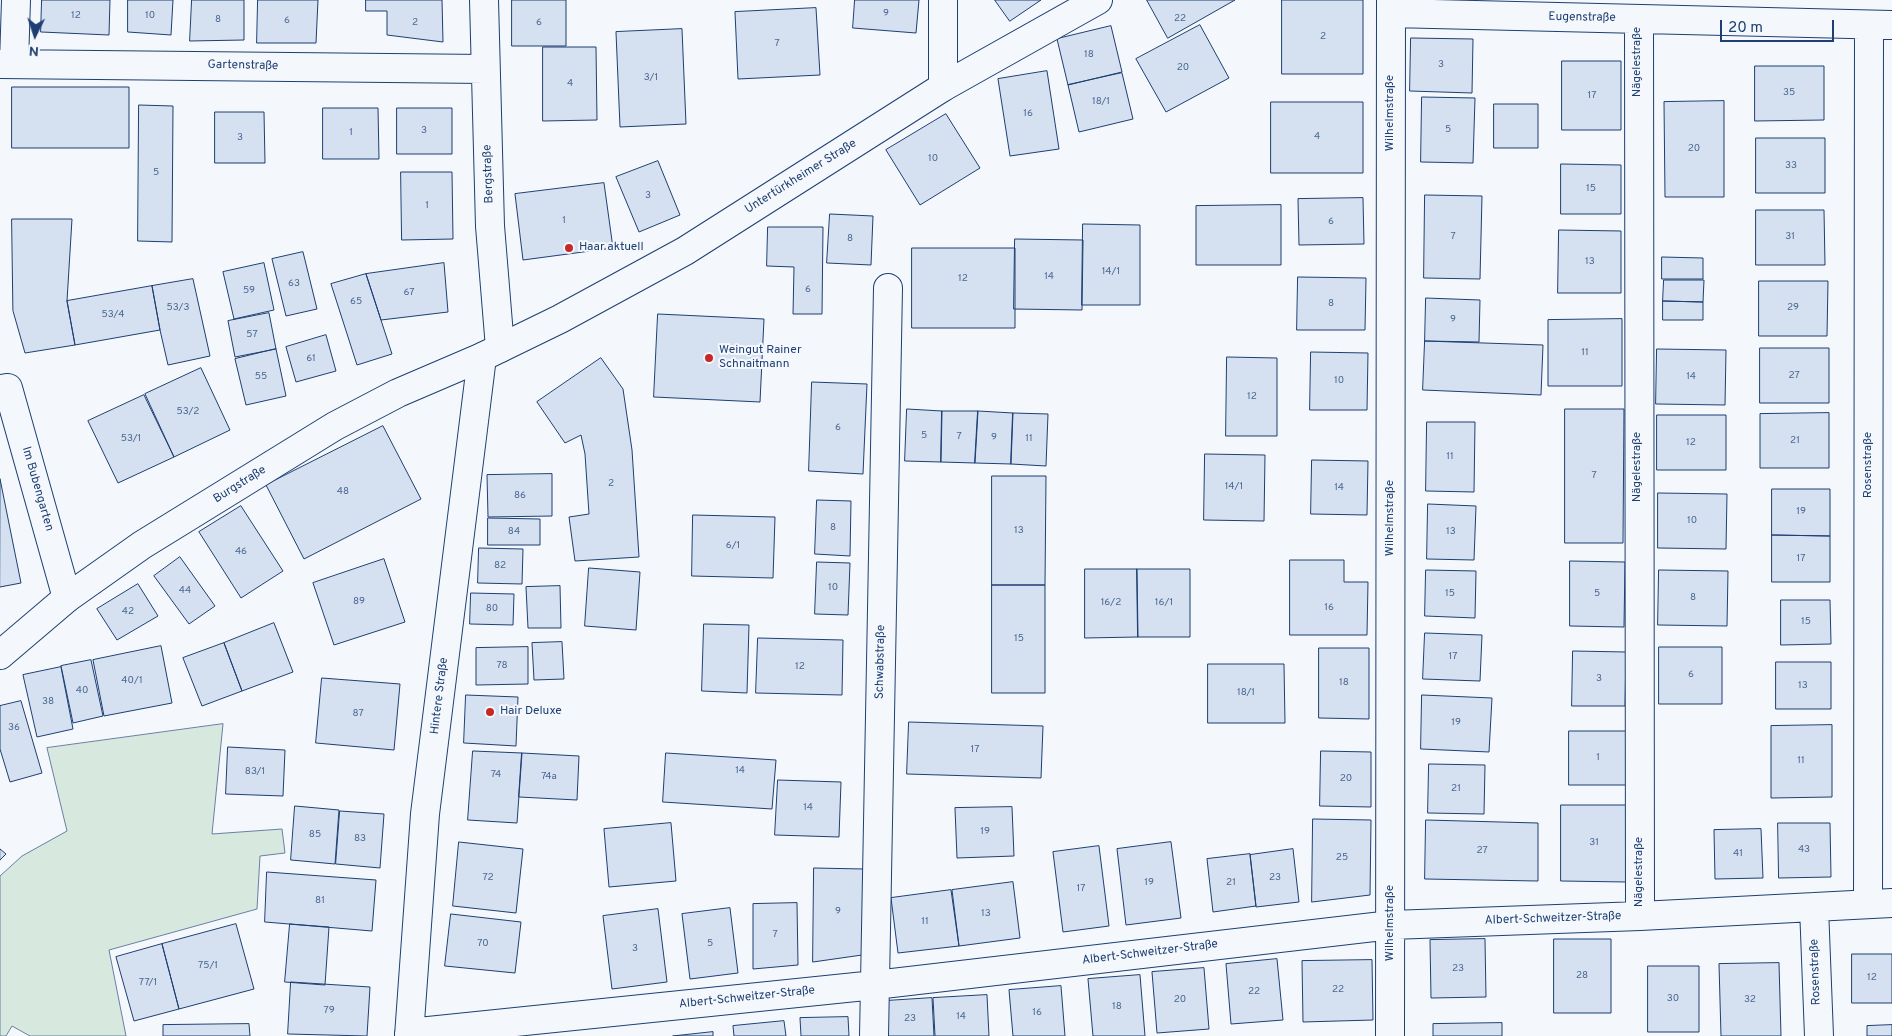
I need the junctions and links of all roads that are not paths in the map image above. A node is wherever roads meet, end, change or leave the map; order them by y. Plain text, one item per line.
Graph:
1 (16, 0) edge
2 (484, 0) edge
3 (943, 0) edge
4 (1098, 0) edge
5 (1391, 6) edge
6 (1639, 19) junction
7 (1880, 25) edge
8 (7, 64) edge
9 (485, 69) junction
10 (943, 87) junction
11 (888, 288) dead end
12 (491, 353) junction
13 (0, 389) edge
14 (68, 598) junction
15 (0, 655) edge
16 (1880, 904) edge
17 (1814, 907) junction
18 (1640, 916) junction
19 (1391, 925) junction
20 (876, 985) junction
21 (409, 1035) edge
22 (874, 1036) edge
23 (1390, 1036) edge
24 (1819, 1036) edge

1 - 8 street
2 - 9 street, Bergstraße
3 - 10 street
4 - 10 street, Untertürkheimer Straße
5 - 6 street, Eugenstraße
5 - 19 street, Wilhelmstraße
6 - 7 street, Eugenstraße
6 - 18 street, Nägelestraße
7 - 16 street, Rosenstraße
8 - 9 street, Gartenstraße
9 - 12 street, Bergstraße
10 - 12 street, Untertürkheimer Straße
11 - 20 street, Schwabstraße
12 - 14 street, Burgstraße
12 - 21 street, Hintere Straße
13 - 14 street, Im Bubengarten
14 - 15 street, Burgstraße
16 - 17 street, Albert-Schweitzer-Straße
17 - 18 street, Albert-Schweitzer-Straße
17 - 24 street, Rosenstraße
18 - 19 street, Albert-Schweitzer-Straße
19 - 20 street, Albert-Schweitzer-Straße
19 - 23 street, Wilhelmstraße
20 - 21 street, Albert-Schweitzer-Straße
20 - 22 street, Schwabstraße

